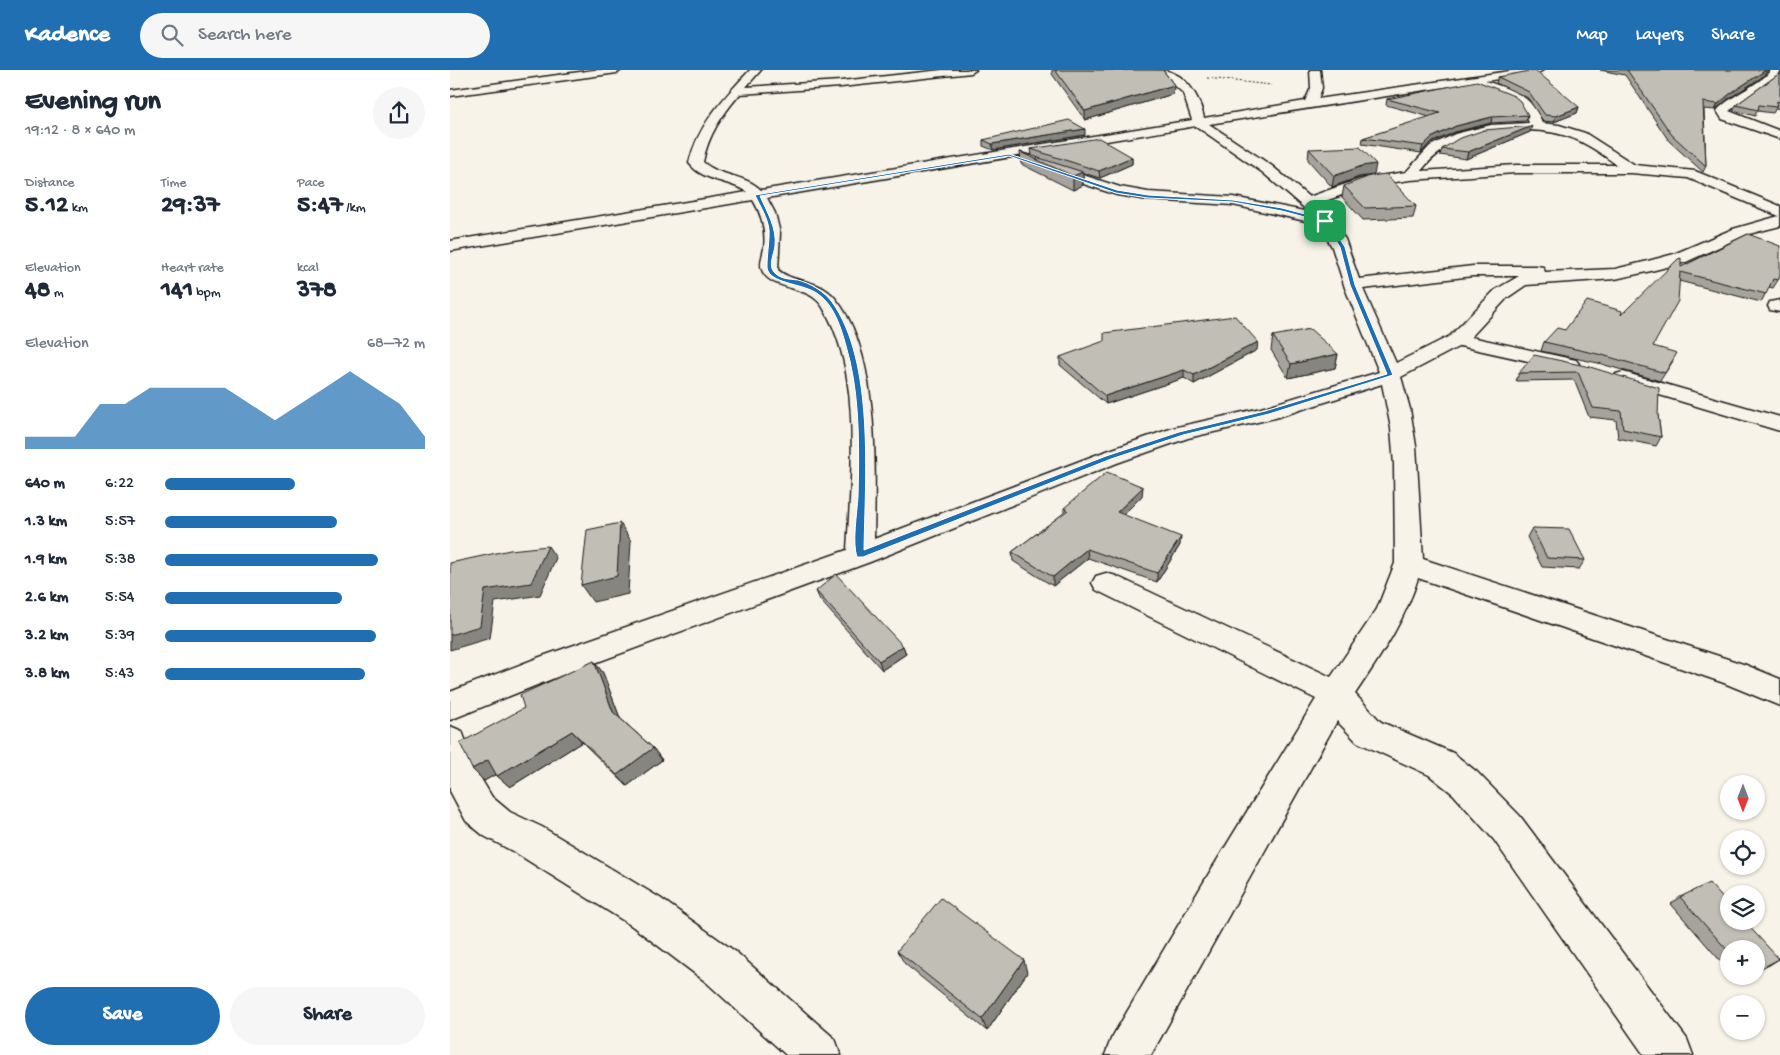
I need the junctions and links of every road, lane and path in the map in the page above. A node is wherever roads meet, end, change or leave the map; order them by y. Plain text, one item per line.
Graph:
1 (617, 70) edge
2 (756, 70) edge
3 (970, 70) edge
4 (1315, 70) edge
5 (1538, 70) edge
6 (1775, 70) edge
7 (1167, 72) edge
8 (1470, 80) junction
9 (736, 91) junction
10 (450, 94) edge
11 (1312, 100) junction
12 (1199, 123) junction
13 (1537, 127) junction
14 (1780, 136) edge
15 (1009, 155) junction
16 (1631, 169) junction
17 (1410, 176) junction
18 (758, 195) junction
19 (1308, 202) junction
20 (1780, 212) edge
21 (1325, 221) junction
22 (1780, 221) edge
23 (1740, 232) junction
24 (1764, 242) edge
25 (450, 246) edge
26 (1580, 276) junction
27 (1352, 285) junction
28 (1457, 340) junction
29 (1390, 375) junction
30 (1780, 424) edge
31 (860, 555) junction
32 (1409, 565) junction
33 (1106, 583) dead end
34 (1780, 693) edge
35 (1336, 694) junction
36 (450, 706) edge
37 (450, 741) edge
38 (819, 1055) edge
39 (1127, 1055) edge
40 (1671, 1055) edge

1 - 10 street
2 - 9 street
3 - 9 street
4 - 11 street
5 - 8 street
6 - 14 street
7 - 11 path
7 - 12 street
8 - 11 street
8 - 13 street
9 - 18 street
11 - 12 street
12 - 15 street
12 - 19 street
13 - 16 street
13 - 17 street
15 - 18 street
15 - 21 street
16 - 17 street
16 - 20 street
17 - 19 street
18 - 25 street
18 - 31 street
19 - 21 street
21 - 27 street
22 - 23 street
23 - 24 street
23 - 26 street
26 - 27 street
26 - 28 street
27 - 29 street
28 - 29 street
28 - 30 street
29 - 31 street
29 - 32 street
31 - 36 street
32 - 34 street
32 - 35 street
33 - 35 street
35 - 39 street
35 - 40 street
37 - 38 street

